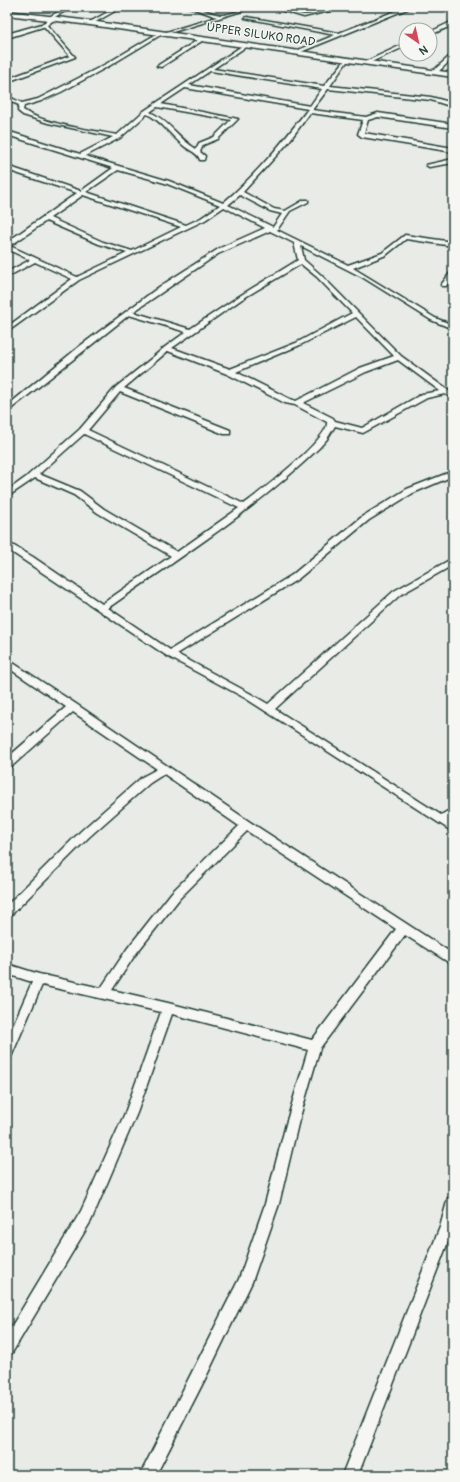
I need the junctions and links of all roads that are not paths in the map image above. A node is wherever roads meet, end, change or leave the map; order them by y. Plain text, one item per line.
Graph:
1 (70, 7) edge
2 (120, 7) edge
3 (191, 7) edge
4 (253, 7) edge
5 (272, 7) edge
6 (343, 7) edge
7 (410, 7) edge
8 (7, 12) edge
9 (220, 16) junction
10 (51, 18) junction
11 (247, 18) dead end
12 (90, 23) junction
13 (453, 23) edge
14 (44, 25) junction
15 (438, 30) edge
16 (162, 33) junction
17 (339, 34) junction
18 (7, 36) edge
19 (203, 39) junction
20 (245, 45) junction
21 (398, 48) edge
22 (298, 52) junction
23 (453, 56) edge
24 (347, 59) junction
25 (367, 62) junction
26 (159, 66) dead end
27 (211, 70) junction
28 (435, 72) junction
29 (453, 75) edge
30 (7, 81) edge
31 (184, 86) junction
32 (326, 87) junction
33 (7, 98) edge
34 (22, 104) junction
35 (156, 105) junction
36 (453, 105) edge
37 (310, 109) junction
38 (146, 112) junction
39 (366, 119) junction
40 (453, 126) edge
41 (7, 134) edge
42 (14, 136) junction
43 (118, 137) junction
44 (7, 139) edge
45 (453, 150) edge
46 (198, 151) junction
47 (79, 157) junction
48 (202, 159) dead end
49 (453, 161) edge
50 (429, 165) dead end
51 (7, 168) edge
52 (118, 168) junction
53 (239, 192) junction
54 (84, 193) junction
55 (306, 201) dead end
56 (224, 205) junction
57 (287, 212) junction
58 (45, 218) junction
59 (186, 227) junction
60 (272, 229) junction
61 (297, 243) junction
62 (453, 244) edge
63 (7, 246) edge
64 (133, 253) junction
65 (35, 260) junction
66 (301, 261) junction
67 (347, 268) junction
68 (453, 273) edge
69 (7, 275) edge
70 (77, 279) junction
71 (444, 286) dead end
72 (128, 312) junction
73 (356, 314) junction
74 (453, 327) edge
75 (7, 329) edge
76 (189, 331) junction
77 (167, 348) junction
78 (399, 357) junction
79 (230, 372) junction
80 (119, 389) junction
81 (450, 395) edge
82 (297, 403) junction
83 (7, 410) edge
84 (332, 423) junction
85 (83, 431) junction
86 (227, 432) dead end
87 (453, 473) edge
88 (34, 475) junction
89 (7, 495) edge
90 (245, 508) junction
91 (7, 546) edge
92 (176, 555) junction
93 (453, 561) edge
94 (102, 608) junction
95 (170, 654) junction
96 (9, 666) edge
97 (73, 706) junction
98 (268, 710) junction
99 (7, 764) edge
100 (165, 769) junction
101 (453, 812) edge
102 (443, 820) junction
103 (246, 825) junction
104 (453, 828) edge
105 (7, 912) edge
106 (403, 928) junction
107 (453, 960) edge
108 (7, 969) edge
109 (39, 979) junction
110 (104, 993) junction
111 (168, 1008) junction
112 (315, 1046) junction
113 (7, 1053) edge
114 (453, 1203) edge
115 (7, 1348) edge
116 (148, 1475) edge
117 (350, 1475) edge

1 - 10 street
2 - 12 street
3 - 9 street
4 - 9 street
5 - 6 street
7 - 17 street
8 - 10 main road, UPPER SILUKO ROAD
9 - 16 street
10 - 12 main road, UPPER SILUKO ROAD
10 - 14 street
11 - 17 street
12 - 16 main road, UPPER SILUKO ROAD
13 - 15 street
14 - 18 street
14 - 30 street
16 - 19 main road, UPPER SILUKO ROAD
16 - 34 street
17 - 22 street
19 - 20 main road, UPPER SILUKO ROAD
19 - 26 street
20 - 22 main road, UPPER SILUKO ROAD
20 - 27 street
21 - 25 street
22 - 24 main road, UPPER SILUKO ROAD
23 - 28 street
24 - 25 main road, UPPER SILUKO ROAD
24 - 32 street
25 - 28 main road, UPPER SILUKO ROAD
27 - 31 street
27 - 32 street
28 - 29 main road, UPPER SILUKO ROAD
31 - 35 street
31 - 37 street
32 - 36 street
32 - 37 street
33 - 34 street
34 - 43 street
35 - 38 street
35 - 46 street
37 - 39 street
37 - 53 street
38 - 43 street
38 - 46 street
39 - 40 street
39 - 45 street
41 - 42 street
42 - 44 street
42 - 47 street
43 - 47 street
46 - 48 street
47 - 52 street
49 - 50 street
51 - 54 street
52 - 54 street
52 - 56 street
53 - 56 street
53 - 57 street
54 - 58 street
54 - 59 street
55 - 57 street
56 - 59 street
56 - 60 street
57 - 60 street
58 - 63 street
58 - 64 street
59 - 64 street
60 - 61 street
60 - 72 street
61 - 66 street
61 - 67 street
62 - 67 street
63 - 65 street
64 - 70 street
65 - 69 street
65 - 70 street
66 - 73 street
66 - 76 street
67 - 74 street
68 - 71 street
70 - 75 street
72 - 76 street
72 - 83 street
73 - 78 street
73 - 79 street
76 - 77 street
77 - 79 street
77 - 80 street
78 - 81 street
78 - 82 street
79 - 82 street
80 - 85 street
80 - 86 street
81 - 84 street
82 - 84 street
84 - 90 street
85 - 88 street
85 - 90 street
87 - 95 street
88 - 89 street
88 - 92 street
90 - 92 street
91 - 94 street
92 - 94 street
93 - 98 street
94 - 95 street
95 - 98 street
96 - 97 street
97 - 99 street
97 - 100 street
98 - 102 street
100 - 103 street
100 - 105 street
101 - 102 street
102 - 104 street
103 - 106 street
103 - 110 street
106 - 107 street
106 - 112 street
108 - 109 street
109 - 110 street
109 - 113 street
110 - 111 street
111 - 112 street
111 - 115 street
112 - 116 street
114 - 117 street

